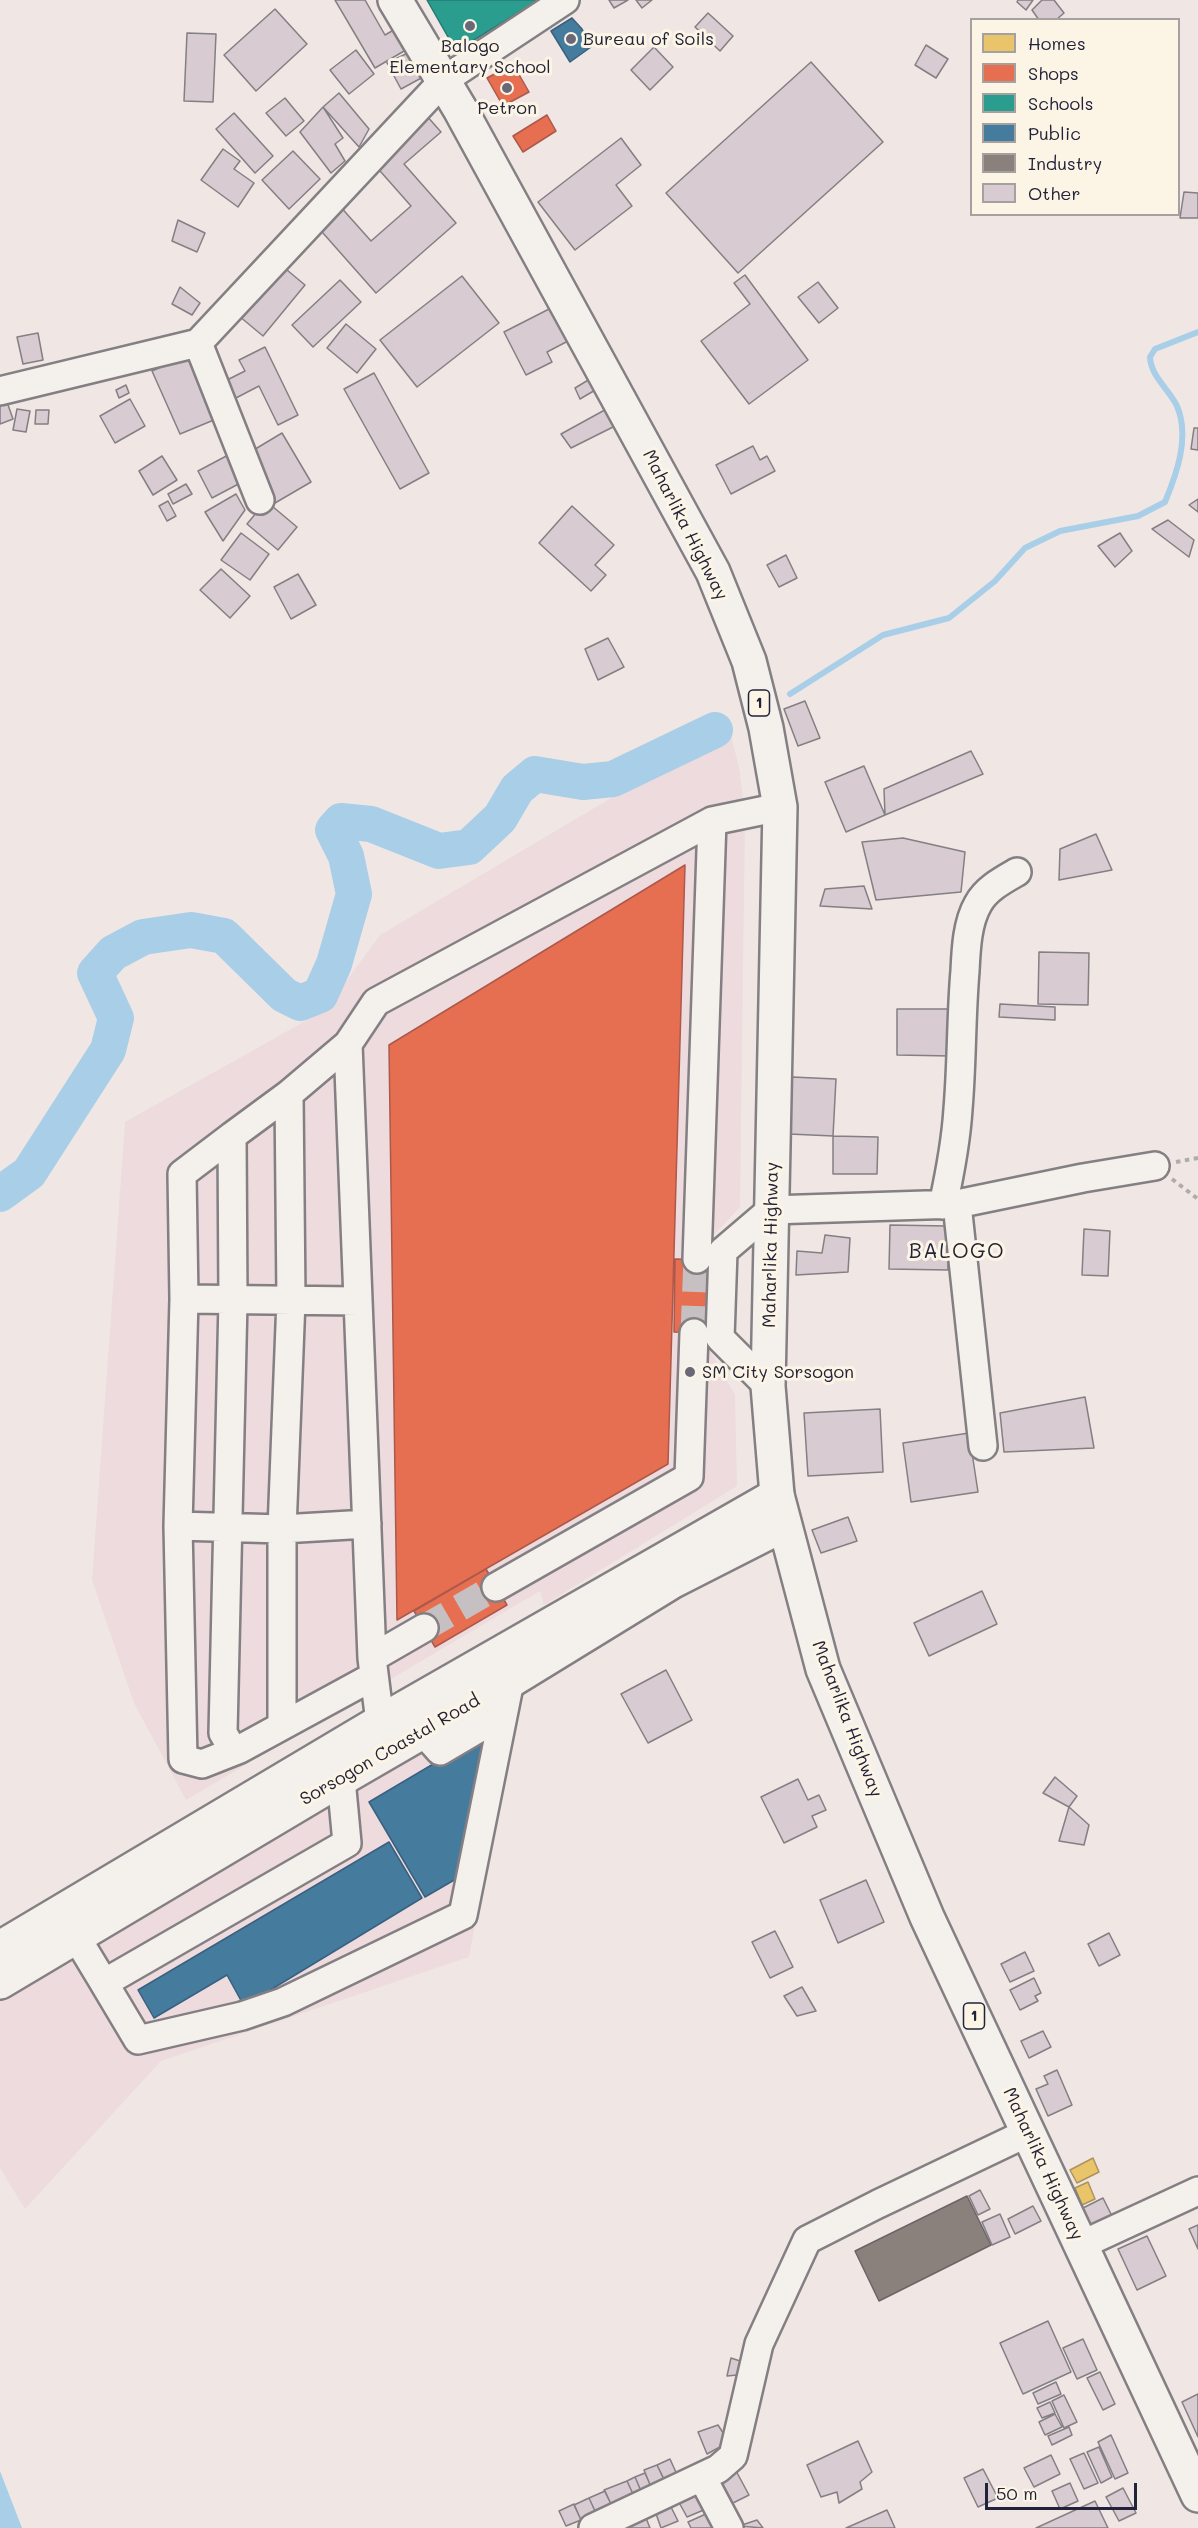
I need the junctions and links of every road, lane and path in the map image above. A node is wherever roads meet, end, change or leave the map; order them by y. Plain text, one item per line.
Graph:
1 (395, 0) edge
2 (565, 0) edge
3 (444, 80) junction
4 (198, 343) junction
5 (0, 391) edge
6 (260, 500) dead end
7 (780, 807) junction
8 (712, 821) junction
9 (1017, 872) dead end
10 (348, 1044) junction
11 (289, 1094) junction
12 (232, 1136) junction
13 (1155, 1166) joint
14 (1198, 1199) edge
15 (950, 1204) junction
16 (771, 1210) junction
17 (697, 1259) tunnel mouth
18 (184, 1299) junction
19 (291, 1300) junction
20 (233, 1301) junction
21 (358, 1301) junction
22 (694, 1333) tunnel mouth
23 (768, 1386) junction
24 (983, 1446) dead end
25 (780, 1510) junction
26 (367, 1524) junction
27 (178, 1526) junction
28 (229, 1527) junction
29 (282, 1529) junction
30 (496, 1587) tunnel mouth
31 (424, 1628) tunnel mouth
32 (373, 1667) junction
33 (497, 1689) junction
34 (380, 1722) junction
35 (282, 1726) junction
36 (240, 1749) junction
37 (341, 1779) junction
38 (75, 1935) junction
39 (0, 1948) edge
40 (0, 1982) edge
41 (104, 1983) junction
42 (1029, 2132) junction
43 (1198, 2191) edge
44 (1081, 2245) junction
45 (702, 2477) junction
46 (1198, 2495) edge
47 (593, 2528) edge
48 (729, 2528) edge

1 - 3 main road, Maharlika Highway / 1
2 - 3 street
3 - 4 street
3 - 7 main road, Maharlika Highway / 1
4 - 5 street
4 - 6 street
7 - 8 street
7 - 16 main road, Maharlika Highway / 1
8 - 10 street
8 - 17 street
9 - 15 street
10 - 11 street
10 - 21 street
11 - 12 street
11 - 19 street
12 - 18 street
12 - 20 street
13 - 14 path
13 - 15 street
15 - 16 street
15 - 24 street
16 - 23 main road, Maharlika Highway / 1
16 - 23 street
18 - 20 street
18 - 27 street
19 - 20 street
19 - 21 street
19 - 29 street
20 - 28 street
21 - 26 street
22 - 30 street
23 - 25 main road, Maharlika Highway / 1
25 - 33 main road, Sorsogon Coastal Road
25 - 34 main road, Sorsogon Coastal Road
25 - 42 main road, Maharlika Highway / 1
26 - 29 street
26 - 32 street
27 - 28 street
27 - 36 street
28 - 29 street
28 - 36 street
29 - 35 street
31 - 32 street
32 - 34 street
32 - 35 street
33 - 37 main road, Sorsogon Coastal Road
33 - 41 street
34 - 39 main road, Sorsogon Coastal Road
35 - 36 street
37 - 38 main road, Sorsogon Coastal Road
37 - 41 street
38 - 40 main road, Sorsogon Coastal Road
38 - 41 street
42 - 44 main road, Maharlika Highway / 1
42 - 45 street
43 - 44 street
44 - 46 main road, Maharlika Highway / 1
45 - 47 street
45 - 48 street

